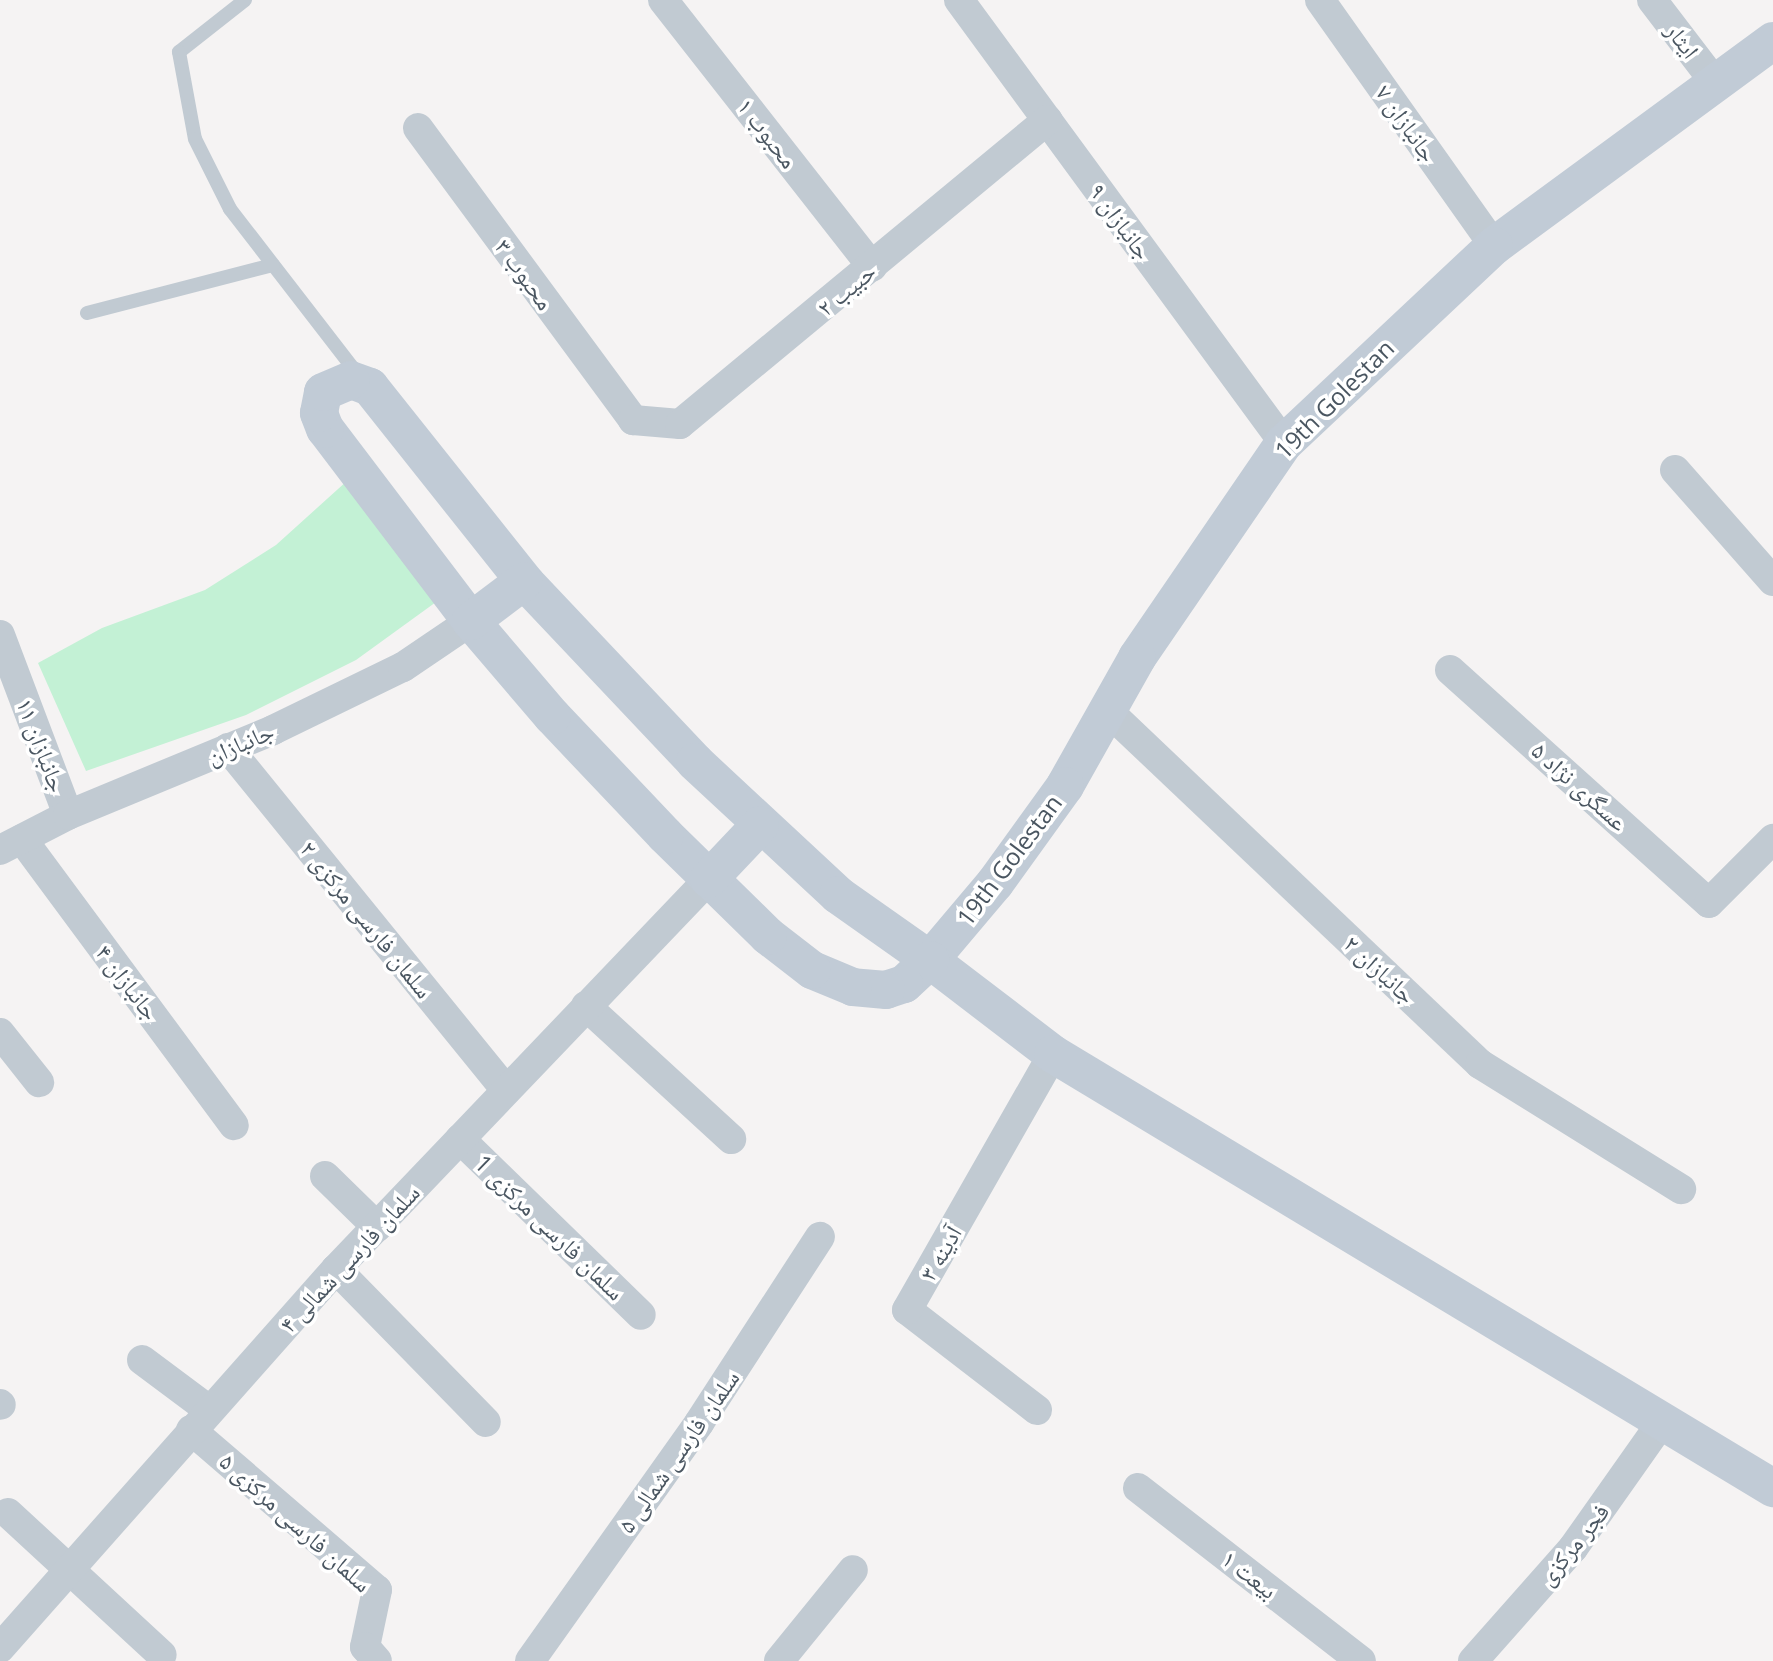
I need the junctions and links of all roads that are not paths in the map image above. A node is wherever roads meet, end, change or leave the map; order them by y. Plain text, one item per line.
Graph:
1 (246, 0) edge
2 (663, 0) edge
3 (958, 0) edge
4 (1320, 0) edge
5 (1652, 0) edge
6 (1773, 41) edge
7 (1714, 80) junction
8 (1047, 120) junction
9 (418, 128) dead end
10 (1494, 246) junction
11 (273, 265) junction
12 (873, 267) junction
13 (87, 313) dead end
14 (364, 382) junction
15 (633, 420) joint
16 (1284, 443) junction
17 (1675, 470) dead end
18 (524, 581) junction
19 (1773, 581) edge
20 (471, 621) junction
21 (0, 635) edge
22 (1450, 670) dead end
23 (1108, 711) junction
24 (228, 747) junction
25 (68, 815) junction
26 (760, 825) junction
27 (1773, 839) edge
28 (11, 845) edge
29 (709, 878) junction
30 (930, 960) junction
31 (586, 1006) junction
32 (0, 1033) edge
33 (1053, 1054) junction
34 (39, 1082) dead end
35 (506, 1090) junction
36 (234, 1125) dead end
37 (460, 1139) junction
38 (731, 1139) dead end
39 (325, 1176) dead end
40 (1681, 1189) dead end
41 (377, 1227) junction
42 (820, 1237) dead end
43 (336, 1269) junction
44 (640, 1315) dead end
45 (142, 1360) dead end
46 (1037, 1410) dead end
47 (1664, 1419) junction
48 (200, 1420) junction
49 (486, 1422) dead end
50 (1138, 1488) dead end
51 (1773, 1488) edge
52 (8, 1513) dead end
53 (68, 1566) junction
54 (853, 1570) dead end
55 (0, 1648) edge
56 (162, 1654) dead end
57 (377, 1661) edge
58 (530, 1661) edge
59 (779, 1661) edge
60 (1361, 1661) edge
61 (1473, 1661) edge

1 - 11 lane
2 - 12 street, محبوب ۱
3 - 8 street, جانبازان ۹
4 - 10 street, جانبازان ۷
5 - 7 street, ایثار
6 - 7 main road, 19th Golestan
7 - 10 main road, 19th Golestan
8 - 12 street, حبیب ۲
8 - 16 street, جانبازان ۹
9 - 15 street, محبوب ۳
10 - 16 main road, 19th Golestan
11 - 13 lane
11 - 14 lane
12 - 15 street, حبیب ۲
14 - 18 main road
14 - 20 main road, 19th Golestan
16 - 23 main road, 19th Golestan
17 - 19 street
18 - 20 main road
18 - 26 main road
20 - 24 street, جانبازان
20 - 29 main road, 19th Golestan
21 - 25 street, جانبازان ۱۱
22 - 27 street, عسگری نژاد ۵
23 - 30 main road, 19th Golestan
23 - 40 street, جانبازان ۲
24 - 25 street, جانبازان
24 - 35 street, سلمان فارسی مرکزی ۲
25 - 28 street, جانبازان
26 - 29 main road
26 - 30 main road
28 - 36 street, جانبازان ۴
29 - 30 main road, 19th Golestan
29 - 31 street, سلمان فارسی شمالی ۴
30 - 33 main road
31 - 35 street, سلمان فارسی شمالی ۴
31 - 38 street
32 - 34 street
33 - 46 street, آدینه ۳
33 - 47 main road
35 - 37 street, سلمان فارسی شمالی ۴
37 - 41 street, سلمان فارسی شمالی ۴
37 - 44 street, سلمان فارسی مرکزی 1
39 - 41 street
41 - 43 street, سلمان فارسی شمالی ۴
42 - 58 street, سلمان فارسی شمالی ۵
43 - 48 street, سلمان فارسی شمالی ۴
43 - 49 street
45 - 48 street
47 - 51 main road
47 - 61 street, فجر مرکزی
48 - 53 street, سلمان فارسی شمالی ۴
48 - 57 street, سلمان فارسی مرکزی ۵
50 - 60 street, بیعت ۱
52 - 53 street
53 - 55 street, سلمان فارسی شمالی ۴
53 - 56 street
54 - 59 street

